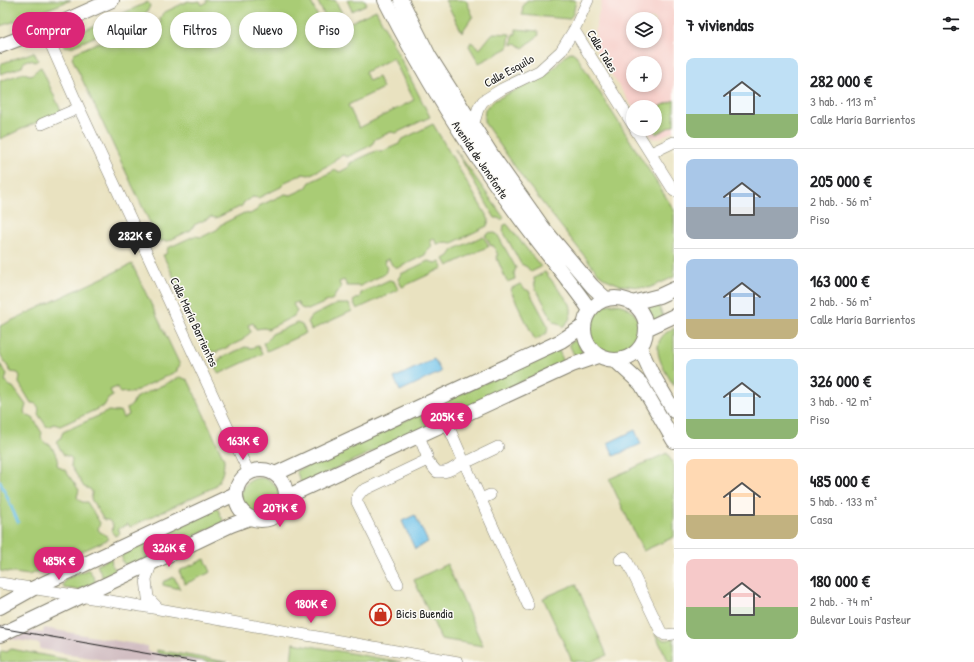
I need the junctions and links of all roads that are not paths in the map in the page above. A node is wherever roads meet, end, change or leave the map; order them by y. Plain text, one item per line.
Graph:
1 (112, 0) edge
2 (385, 0) edge
3 (401, 0) edge
4 (588, 0) edge
5 (85, 12) edge
6 (574, 30) junction
7 (12, 42) edge
8 (0, 46) edge
9 (52, 48) edge
10 (79, 108) junction
11 (626, 114) edge
12 (42, 124) dead end
13 (473, 126) junction
14 (640, 136) edge
15 (674, 142) edge
16 (651, 153) junction
17 (674, 191) edge
18 (674, 288) edge
19 (606, 299) junction
20 (632, 303) junction
21 (590, 310) junction
22 (674, 316) edge
23 (582, 327) junction
24 (646, 328) junction
25 (640, 348) junction
26 (598, 356) junction
27 (616, 360) junction
28 (674, 411) edge
29 (447, 423) junction
30 (419, 436) junction
31 (674, 441) edge
32 (498, 447) dead end
33 (426, 459) junction
34 (464, 462) junction
35 (249, 473) junction
36 (275, 474) junction
37 (235, 494) junction
38 (286, 497) junction
39 (250, 518) junction
40 (620, 560) dead end
41 (152, 562) junction
42 (0, 583) edge
43 (398, 584) dead end
44 (34, 588) junction
45 (79, 597) junction
46 (528, 605) dead end
47 (0, 607) edge
48 (159, 609) junction
49 (674, 634) edge
50 (0, 635) edge
51 (458, 662) edge

1 - 5 main road
2 - 21 main road, Avenida de Jenofonte
3 - 13 main road, Avenida de Jenofonte
4 - 6 street, Calle Esquilo
6 - 11 street, Calle Tales
6 - 13 street, Calle Esquilo
7 - 8 main road
9 - 10 street, Calle María Barrientos
10 - 12 street
10 - 35 street, Calle María Barrientos
13 - 19 main road, Avenida de Jenofonte
14 - 16 street
15 - 16 street
16 - 17 street
18 - 20 main road
19 - 20 main road
19 - 21 main road
20 - 24 main road
21 - 23 main road
22 - 24 main road
23 - 26 main road
23 - 36 main road
24 - 25 main road
25 - 27 main road
25 - 28 main road
26 - 27 main road
26 - 29 main road
27 - 31 main road
29 - 30 main road
29 - 34 street
30 - 33 street
30 - 38 main road
32 - 34 street
33 - 34 street
33 - 43 street
34 - 46 street
35 - 36 main road
35 - 37 main road
36 - 38 main road
37 - 39 main road
37 - 44 main road
38 - 39 main road
39 - 41 main road
40 - 49 street
41 - 45 main road
41 - 48 street
42 - 44 street
44 - 45 street
44 - 47 main road
45 - 48 street
45 - 50 main road
48 - 51 street

